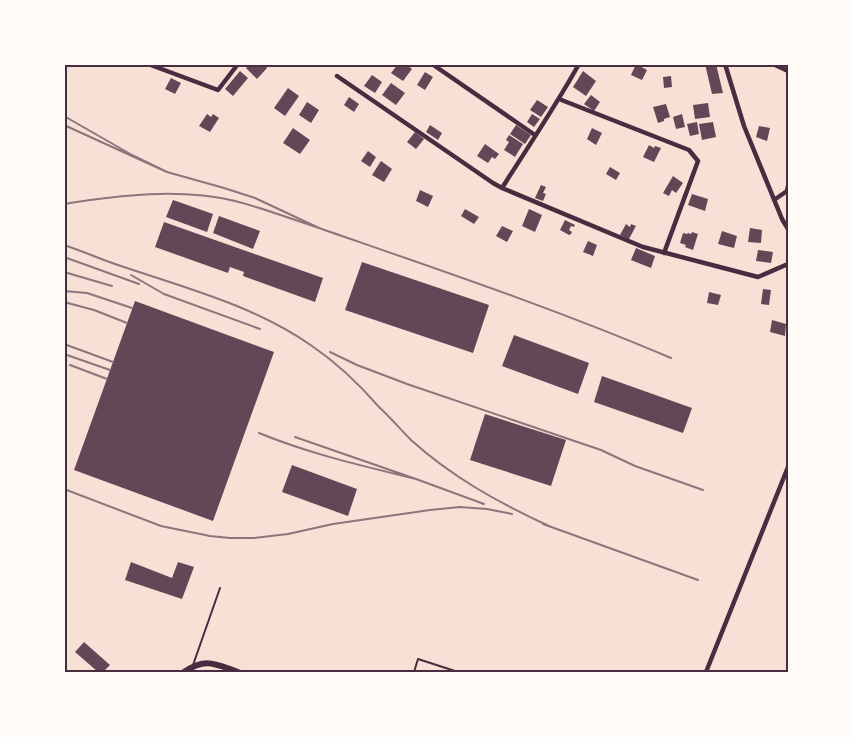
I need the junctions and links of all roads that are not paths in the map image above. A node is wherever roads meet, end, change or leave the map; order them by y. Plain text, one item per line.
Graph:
1 (148, 64) edge
2 (238, 64) edge
3 (432, 64) edge
4 (579, 64) edge
5 (725, 64) edge
6 (773, 64) edge
7 (789, 70) edge
8 (337, 76) dead end
9 (559, 99) junction
10 (535, 135) junction
11 (789, 186) edge
12 (502, 188) junction
13 (774, 200) junction
14 (789, 229) edge
15 (664, 253) junction
16 (789, 264) edge
17 (789, 467) edge
18 (220, 588) dead end
19 (193, 666) junction
20 (184, 672) edge
21 (238, 672) edge
22 (414, 672) edge
23 (458, 672) edge
24 (706, 672) edge

1 - 2 street
3 - 10 street
4 - 9 street
5 - 13 street
6 - 7 street
8 - 12 street
9 - 10 street
9 - 15 street
10 - 12 street
11 - 13 street
12 - 15 street
13 - 14 street
15 - 16 street
17 - 24 street
18 - 19 lane
19 - 20 main road
19 - 21 main road
22 - 23 lane

